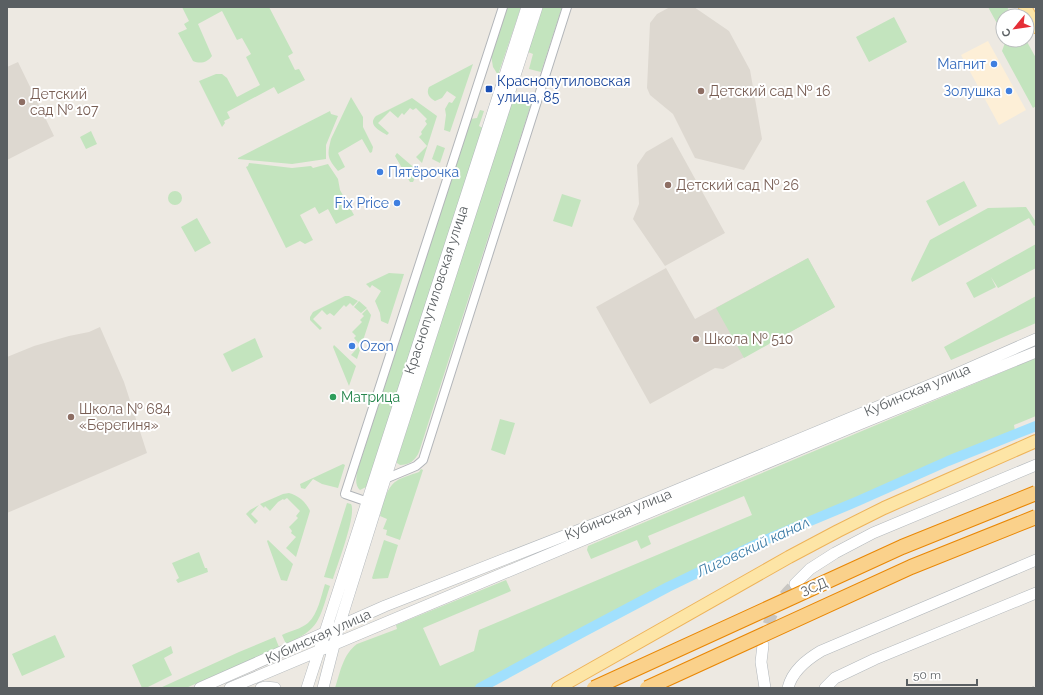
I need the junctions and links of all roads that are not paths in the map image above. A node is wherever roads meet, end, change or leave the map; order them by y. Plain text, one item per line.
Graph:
1 (503, 7) edge
2 (527, 7) edge
3 (537, 7) edge
4 (567, 7) edge
5 (1025, 7) edge
6 (1036, 26) edge
7 (1036, 339) edge
8 (1036, 352) edge
9 (1036, 441) edge
10 (1036, 464) edge
11 (385, 479) junction
12 (1036, 493) edge
13 (368, 502) junction
14 (1036, 517) edge
15 (1036, 560) edge
16 (795, 584) tunnel mouth
17 (1036, 593) edge
18 (340, 626) junction
19 (325, 632) junction
20 (334, 643) junction
21 (763, 645) tunnel mouth
22 (319, 650) junction
23 (200, 688) edge
24 (230, 688) edge
25 (261, 688) edge
26 (275, 688) edge
27 (307, 688) edge
28 (323, 688) edge
29 (558, 688) edge
30 (594, 688) edge
31 (647, 688) edge
32 (765, 688) edge
33 (788, 688) edge
34 (825, 688) edge

1 - 13 street
2 - 13 main road, Краснопутиловская улица
3 - 11 main road, Краснопутиловская улица
4 - 11 street
5 - 6 main road
7 - 18 main road, Кубинская улица
8 - 20 main road, Кубинская улица
9 - 29 main road
10 - 16 main road
11 - 18 main road, Краснопутиловская улица
12 - 30 highway, ЗСД, bridge
13 - 19 main road, Краснопутиловская улица
14 - 31 highway, ЗСД, bridge
15 - 33 main road
17 - 34 main road
18 - 19 main road, Кубинская улица
18 - 20 main road, Краснопутиловская улица
19 - 22 main road, Краснопутиловская улица
19 - 23 main road, Кубинская улица
20 - 22 main road, Кубинская улица
20 - 28 main road, Краснопутиловская улица
21 - 32 main road
22 - 24 main road, Кубинская улица
22 - 27 main road, Краснопутиловская улица
25 - 26 main road

